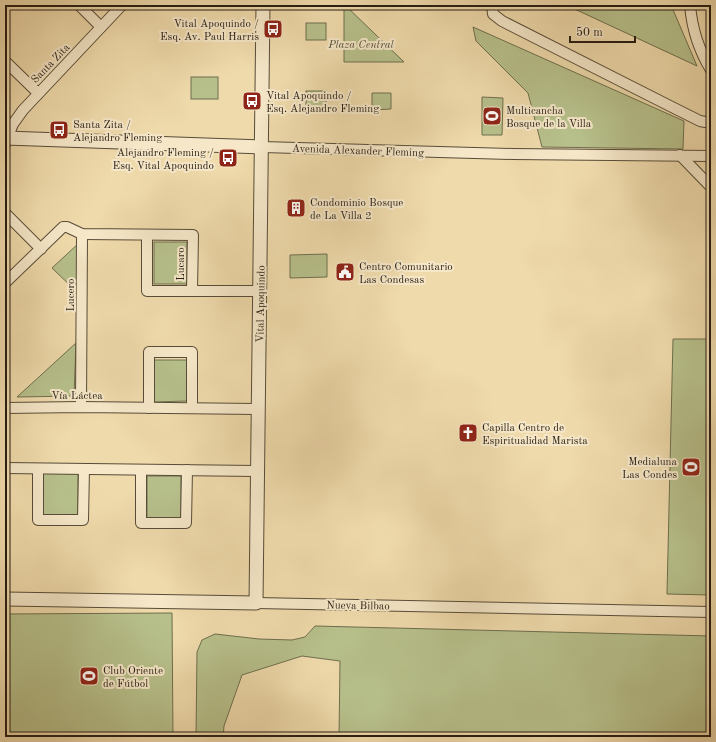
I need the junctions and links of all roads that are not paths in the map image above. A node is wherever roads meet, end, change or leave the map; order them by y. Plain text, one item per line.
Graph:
1 (79, 5) edge
2 (122, 5) edge
3 (263, 5) edge
4 (492, 5) edge
5 (690, 5) edge
6 (101, 26) junction
7 (5, 61) edge
8 (711, 70) edge
9 (38, 93) junction
10 (711, 123) edge
11 (6, 140) edge
12 (262, 147) junction
13 (680, 155) junction
14 (711, 156) edge
15 (711, 187) edge
16 (5, 213) edge
17 (82, 234) junction
18 (148, 235) junction
19 (41, 249) junction
20 (5, 282) edge
21 (192, 291) junction
22 (260, 291) junction
23 (81, 407) junction
24 (5, 408) edge
25 (149, 408) junction
26 (192, 408) junction
27 (259, 410) junction
28 (5, 468) edge
29 (38, 469) junction
30 (84, 469) junction
31 (141, 470) junction
32 (187, 470) junction
33 (258, 471) junction
34 (5, 599) edge
35 (256, 603) junction
36 (711, 612) edge

1 - 6 street
2 - 6 street, Santa Zita
3 - 12 street, Vital Apoquindo
4 - 10 street
5 - 8 street
6 - 9 street, Santa Zita
7 - 9 street
9 - 11 street, Santa Zita
11 - 12 street, Avenida Alexander Fleming
12 - 13 street, Avenida Alexander Fleming
12 - 22 street, Vital Apoquindo
13 - 14 street, Avenida Alexander Fleming
13 - 15 street
16 - 19 street
17 - 18 street, Lucaro
17 - 19 street
17 - 23 street, Lucero
18 - 21 street, Lucaro
18 - 21 street, Lucaro
19 - 20 street
21 - 22 street, Lucaro
22 - 27 street, Vital Apoquindo
23 - 24 street, Vía Láctea
23 - 25 street, Vía Láctea
25 - 26 street, Vía Láctea
25 - 26 street
26 - 27 street, Vía Láctea
27 - 33 street, Vital Apoquindo
28 - 29 street
29 - 30 street
29 - 30 street
30 - 31 street
31 - 32 street
31 - 32 street
32 - 33 street
33 - 35 street, Vital Apoquindo
34 - 35 street, Nueva Bilbao
35 - 36 street, Nueva Bilbao

